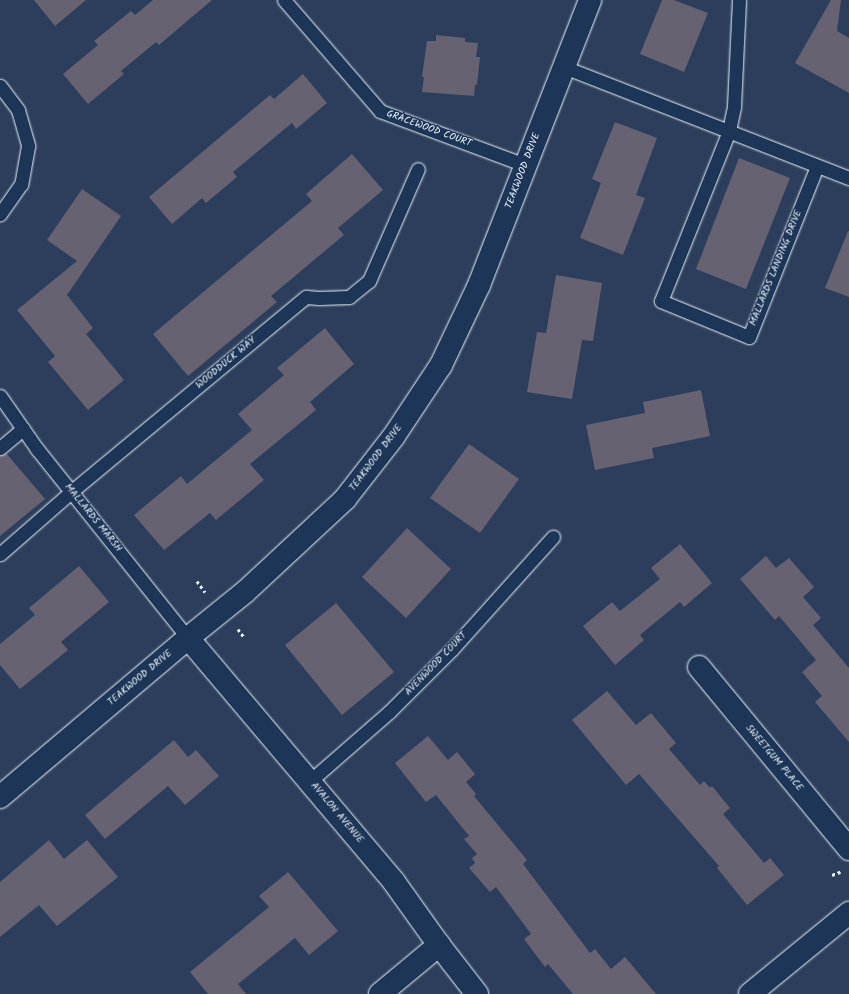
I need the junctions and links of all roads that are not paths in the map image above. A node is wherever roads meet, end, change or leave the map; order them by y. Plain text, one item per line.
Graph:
1 (284, 0) edge
2 (590, 0) edge
3 (739, 0) edge
4 (564, 67) junction
5 (0, 86) edge
6 (729, 131) junction
7 (525, 164) junction
8 (817, 166) junction
9 (418, 169) dead end
10 (849, 178) edge
11 (0, 214) edge
12 (0, 396) edge
13 (23, 429) junction
14 (0, 448) edge
15 (72, 491) junction
16 (553, 537) dead end
17 (0, 554) edge
18 (188, 638) junction
19 (698, 667) dead end
20 (310, 781) junction
21 (0, 797) edge
22 (849, 849) edge
23 (849, 913) edge
24 (439, 945) junction
25 (380, 994) edge
26 (477, 994) edge
27 (750, 994) edge

1 - 7 lane, GRACEWOOD COURT
2 - 4 street, TEAKWOOD DRIVE
3 - 6 lane, MALLARDS LANDING DRIVE
4 - 6 lane
4 - 7 street, TEAKWOOD DRIVE
5 - 11 lane
6 - 8 lane
6 - 8 lane, MALLARDS LANDING DRIVE
7 - 18 street, TEAKWOOD DRIVE
8 - 10 lane
9 - 15 lane, WOODDUCK WAY
12 - 13 lane, MALLARDS MARSH
13 - 14 lane
13 - 15 lane, MALLARDS MARSH
15 - 17 lane, WOODDUCK WAY
15 - 18 lane, MALLARDS MARSH
16 - 20 lane, AVENWOOD COURT
18 - 20 street, AVALON AVENUE
18 - 21 street, TEAKWOOD DRIVE
19 - 22 street, SWEETGUM PLACE
20 - 24 street, AVALON AVENUE
23 - 27 street
24 - 25 street
24 - 26 street, AVALON AVENUE

